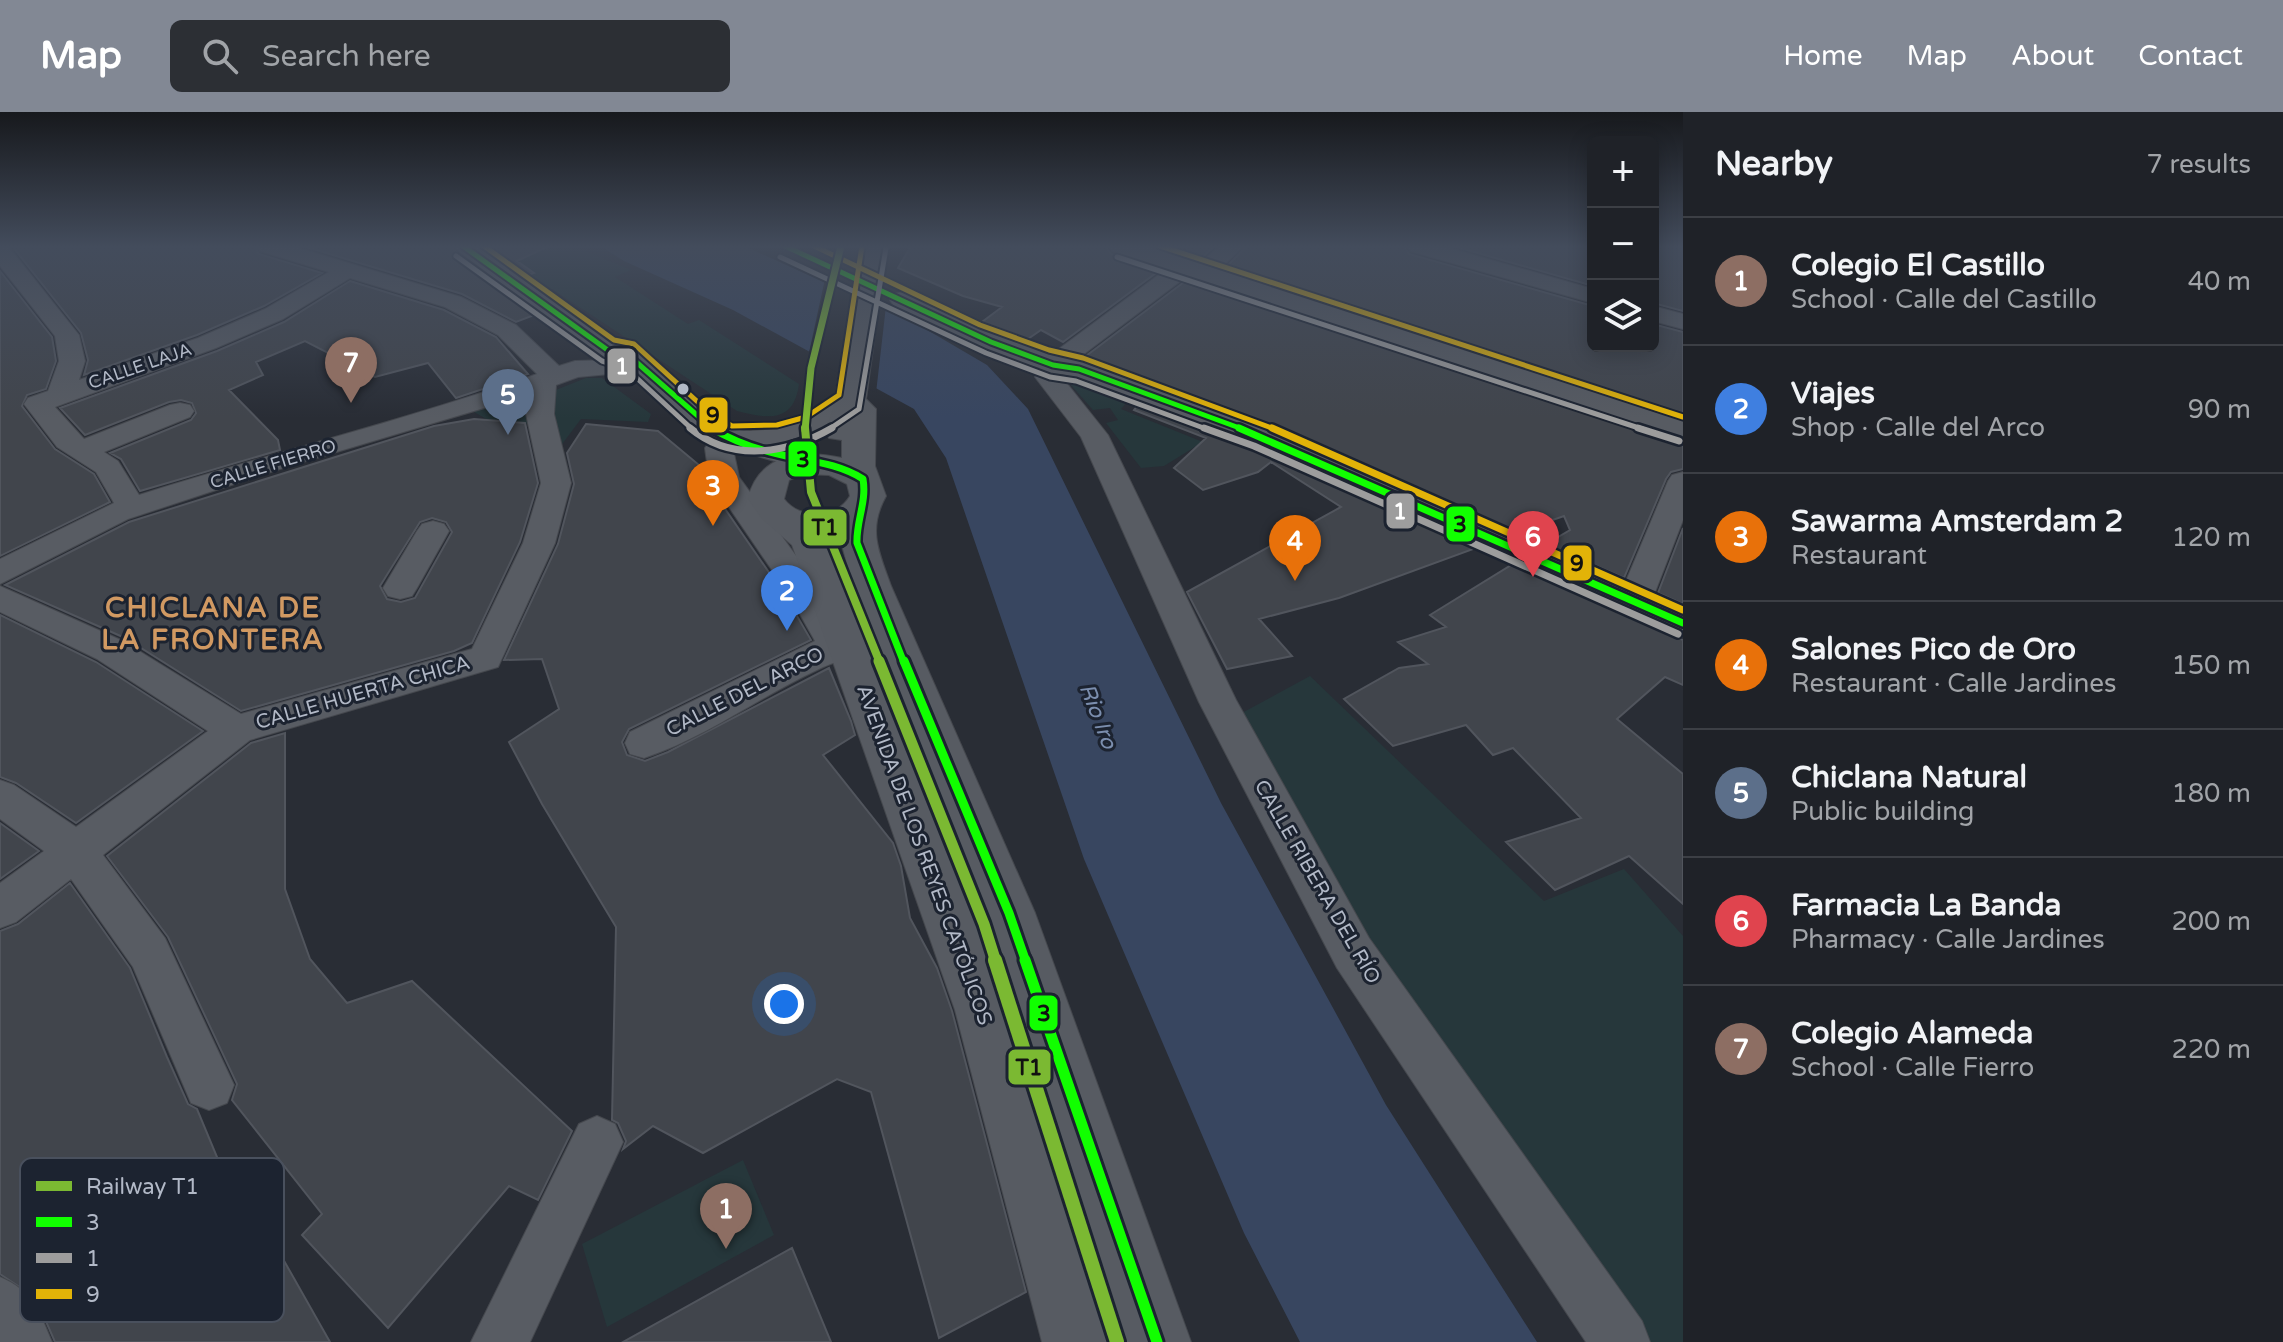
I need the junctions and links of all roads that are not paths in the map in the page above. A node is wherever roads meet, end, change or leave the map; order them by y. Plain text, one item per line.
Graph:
1 (42, 303) edge
2 (292, 303) edge
3 (456, 303) edge
4 (537, 303) edge
5 (865, 303) edge
6 (911, 303) edge
7 (1144, 303) edge
8 (1295, 303) edge
9 (1659, 315) edge
10 (1683, 322) edge
11 (612, 361) junction
12 (1053, 365) junction
13 (549, 379) junction
14 (61, 393) junction
15 (850, 399) junction
16 (180, 411) dead end
17 (1683, 430) edge
18 (724, 443) junction
19 (75, 446) junction
20 (816, 462) junction
21 (1683, 481) edge
22 (861, 495) junction
23 (776, 505) junction
24 (132, 508) junction
25 (433, 531) dead end
26 (0, 573) edge
27 (400, 588) dead end
28 (0, 598) edge
29 (1635, 600) junction
30 (1683, 623) edge
31 (841, 644) junction
32 (237, 730) junction
33 (644, 743) dead end
34 (0, 797) edge
35 (75, 850) junction
36 (0, 908) edge
37 (209, 1085) dead end
38 (597, 1142) dead end
39 (0, 1306) edge
40 (23, 1342) edge
41 (500, 1342) edge
42 (1076, 1342) edge
43 (1157, 1342) edge
44 (1621, 1342) edge

1 - 14 street
2 - 14 street, CALLE LAJA
3 - 13 street
4 - 11 street
5 - 15 main road
6 - 12 main road
7 - 12 street
8 - 17 main road
9 - 10 street
11 - 13 street, CALLE FIERRO
11 - 18 street
12 - 29 main road
12 - 44 street, CALLE RIBERA DEL RÍO
13 - 24 street, CALLE FIERRO
13 - 32 street, CALLE HUERTA CHICA
14 - 19 street
15 - 18 street
15 - 20 main road
15 - 22 main road
16 - 19 street
18 - 20 street
18 - 23 street
18 - 31 street
19 - 24 street
20 - 22 main road
20 - 23 main road
21 - 29 street
22 - 23 main road
22 - 43 main road
23 - 31 main road, AVENIDA DE LOS REYES CATÓLICOS
24 - 26 street, CALLE FIERRO
25 - 27 street
28 - 32 street
29 - 30 main road
31 - 33 street, CALLE DEL ARCO
31 - 42 main road, AVENIDA DE LOS REYES CATÓLICOS
32 - 35 street, CALLE HUERTA CHICA
34 - 35 street
35 - 36 street, CALLE HUERTA CHICA
35 - 37 street
38 - 41 street
39 - 40 street

